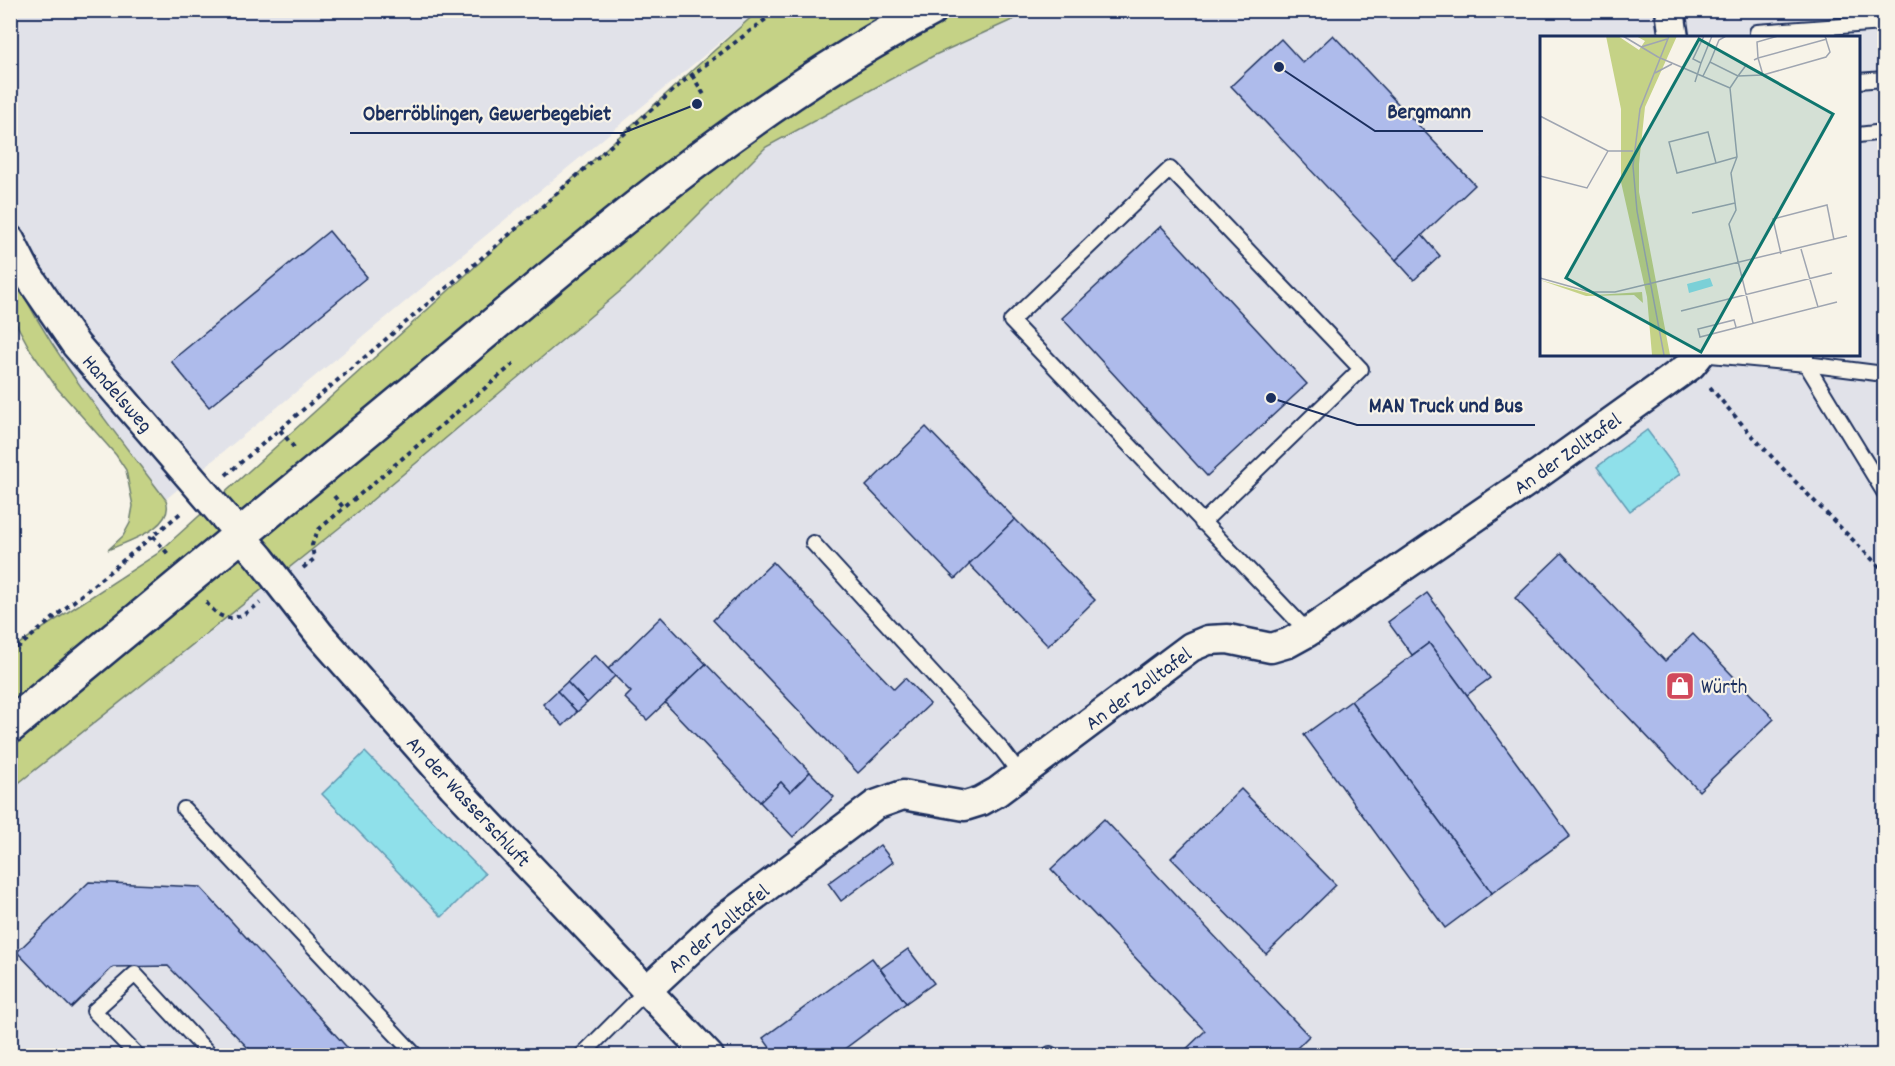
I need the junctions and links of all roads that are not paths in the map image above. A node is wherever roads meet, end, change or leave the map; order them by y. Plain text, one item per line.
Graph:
1 (930, 10) edge
2 (1670, 10) edge
3 (1884, 22) edge
4 (1757, 35) edge
5 (1674, 36) edge
6 (1884, 79) edge
7 (1859, 81) edge
8 (1884, 132) edge
9 (1859, 135) edge
10 (10, 240) edge
11 (1697, 358) edge
12 (1806, 359) edge
13 (1884, 374) edge
14 (1884, 492) edge
15 (1202, 523) junction
16 (240, 535) junction
17 (813, 543) dead end
18 (1308, 632) junction
19 (10, 726) edge
20 (1021, 774) junction
21 (184, 809) dead end
22 (647, 990) junction
23 (138, 1056) edge
24 (211, 1056) edge
25 (416, 1056) edge
26 (581, 1056) edge
27 (709, 1056) edge

1 - 16 main road
2 - 5 street
3 - 4 lane
6 - 7 lane
8 - 9 lane
10 - 16 street, Handelsweg
11 - 12 lane
11 - 18 street, An der Zolltafel
12 - 13 lane
12 - 14 lane
15 - 15 lane
15 - 18 lane
16 - 19 main road
16 - 22 street, An der Wasserschluft
17 - 20 lane
18 - 20 street, An der Zolltafel
20 - 22 street, An der Zolltafel
21 - 25 lane
22 - 26 lane
22 - 27 street, An der Wasserschluft
23 - 24 lane

